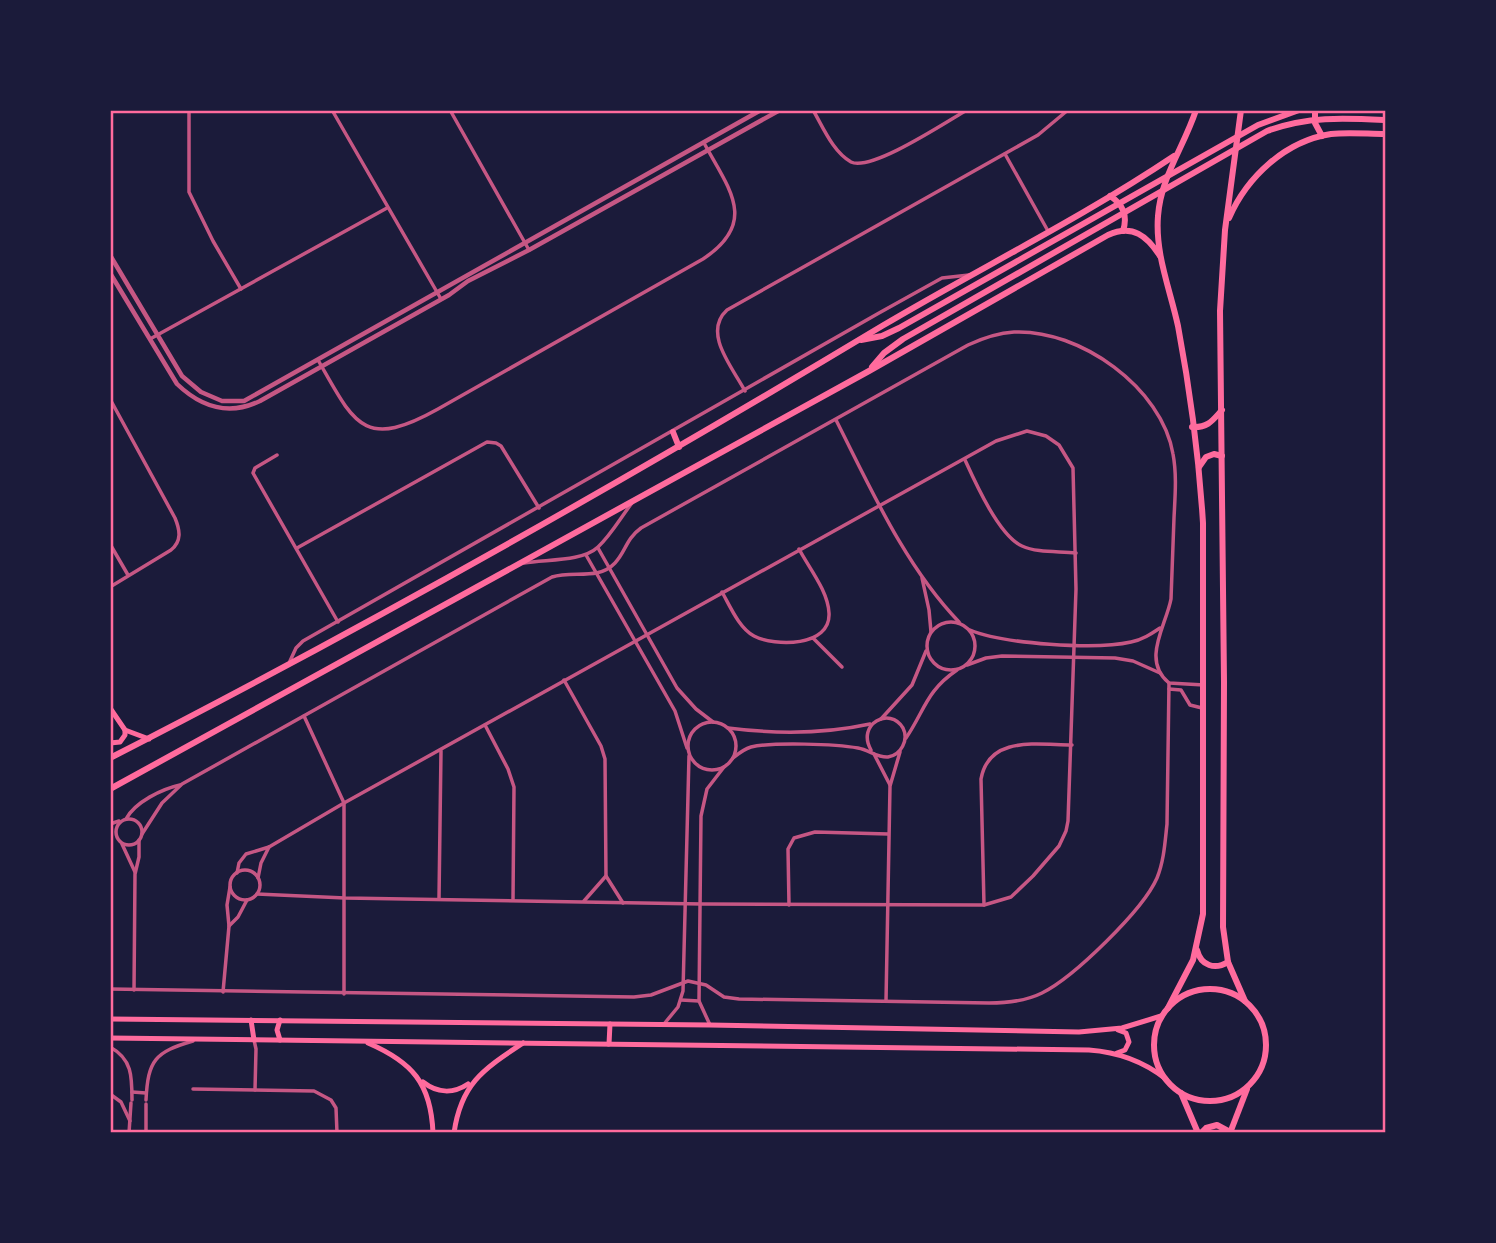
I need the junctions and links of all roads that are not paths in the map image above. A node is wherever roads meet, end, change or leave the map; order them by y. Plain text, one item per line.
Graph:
1 (189, 110) edge
2 (332, 110) edge
3 (450, 110) edge
4 (761, 110) edge
5 (780, 110) edge
6 (813, 110) edge
7 (967, 110) edge
8 (1068, 110) edge
9 (1196, 110) edge
10 (1241, 110) edge
11 (1299, 110) edge
12 (1315, 110) edge
13 (754, 112) edge
14 (1384, 120) edge
15 (1386, 134) edge
16 (1322, 136) junction
17 (704, 143) junction
18 (708, 150) junction
19 (1005, 154) junction
20 (1174, 156) junction
21 (1110, 196) junction
22 (387, 208) junction
23 (1225, 230) junction
24 (1048, 231) junction
25 (1123, 231) junction
26 (525, 242) junction
27 (530, 250) junction
28 (110, 255) edge
29 (1160, 257) junction
30 (110, 273) edge
31 (971, 275) junction
32 (241, 289) junction
33 (437, 292) junction
34 (441, 299) junction
35 (157, 335) junction
36 (149, 339) junction
37 (859, 340) junction
38 (318, 360) junction
39 (322, 366) junction
40 (869, 371) junction
41 (745, 391) junction
42 (110, 398) edge
43 (1222, 409) junction
44 (836, 420) junction
45 (1192, 426) junction
46 (673, 432) junction
47 (680, 447) junction
48 (277, 455) dead end
49 (1223, 456) junction
50 (965, 460) junction
51 (1199, 472) junction
52 (636, 499) junction
53 (879, 505) junction
54 (539, 508) junction
55 (110, 544) edge
56 (297, 548) junction
57 (598, 548) junction
58 (799, 549) junction
59 (1076, 553) junction
60 (586, 555) junction
61 (515, 565) junction
62 (609, 567) junction
63 (597, 573) junction
64 (921, 575) junction
65 (128, 576) junction
66 (110, 587) edge
67 (722, 592) junction
68 (338, 622) junction
69 (960, 622) junction
70 (1162, 627) junction
71 (970, 630) junction
72 (931, 632) junction
73 (646, 634) junction
74 (813, 638) junction
75 (635, 641) junction
76 (1075, 644) junction
77 (927, 649) junction
78 (1075, 658) junction
79 (288, 665) junction
80 (967, 665) junction
81 (842, 667) dead end
82 (958, 669) junction
83 (1160, 673) junction
84 (564, 680) junction
85 (1205, 685) junction
86 (1169, 686) junction
87 (110, 708) edge
88 (1205, 708) junction
89 (304, 716) junction
90 (881, 719) junction
91 (713, 722) junction
92 (873, 724) junction
93 (485, 725) junction
94 (728, 728) junction
95 (125, 730) junction
96 (149, 739) junction
97 (905, 740) junction
98 (110, 743) edge
99 (1072, 745) junction
100 (687, 748) junction
101 (901, 750) junction
102 (441, 751) junction
103 (872, 752) junction
104 (689, 756) junction
105 (110, 758) edge
106 (733, 758) junction
107 (724, 767) junction
108 (182, 784) junction
109 (890, 786) junction
110 (110, 789) edge
111 (344, 803) junction
112 (124, 820) junction
113 (110, 824) edge
114 (142, 834) junction
115 (888, 834) junction
116 (110, 840) edge
117 (139, 840) junction
118 (119, 841) junction
119 (269, 847) junction
120 (237, 873) junction
121 (135, 874) junction
122 (606, 876) junction
123 (258, 878) junction
124 (230, 887) junction
125 (257, 894) junction
126 (345, 898) junction
127 (439, 899) junction
128 (247, 900) junction
129 (513, 900) junction
130 (583, 902) junction
131 (623, 903) junction
132 (687, 904) junction
133 (702, 904) junction
134 (789, 905) junction
135 (984, 905) junction
136 (887, 906) junction
137 (229, 926) junction
138 (1197, 948) junction
139 (1228, 962) junction
140 (683, 982) junction
141 (699, 983) junction
142 (110, 989) edge
143 (134, 990) junction
144 (223, 992) junction
145 (344, 994) junction
146 (681, 1000) junction
147 (699, 1001) junction
148 (887, 1001) junction
149 (1245, 1001) junction
150 (1168, 1008) junction
151 (1161, 1016) junction
152 (110, 1019) edge
153 (251, 1020) junction
154 (280, 1020) junction
155 (610, 1024) junction
156 (662, 1025) junction
157 (710, 1025) junction
158 (1114, 1029) junction
159 (110, 1038) edge
160 (199, 1040) junction
161 (254, 1040) junction
162 (280, 1040) junction
163 (365, 1041) junction
164 (523, 1043) junction
165 (610, 1044) junction
166 (110, 1047) edge
167 (1114, 1053) junction
168 (418, 1077) junction
169 (1166, 1079) junction
170 (473, 1081) junction
171 (1250, 1083) junction
172 (193, 1089) dead end
173 (254, 1090) junction
174 (1180, 1092) junction
175 (132, 1093) junction
176 (146, 1093) junction
177 (110, 1094) edge
178 (130, 1121) junction
179 (129, 1133) edge
180 (146, 1133) edge
181 (337, 1133) edge
182 (433, 1133) edge
183 (454, 1133) edge
184 (1199, 1133) edge
185 (1230, 1133) edge

1 - 32 street
2 - 22 street
3 - 26 street
4 - 13 street
5 - 18 street
6 - 7 street
8 - 19 street
9 - 20 main road
10 - 23 main road
11 - 37 main road
12 - 16 main road
13 - 17 street
14 - 40 main road
15 - 16 main road
16 - 23 main road
17 - 18 street
17 - 26 street
18 - 27 street
18 - 39 street
19 - 24 street
19 - 41 street
20 - 21 main road
20 - 29 main road
21 - 24 main road
21 - 25 main road
22 - 32 street
22 - 33 street
23 - 43 main road
24 - 31 main road
25 - 29 main road
25 - 40 main road
26 - 27 street
26 - 33 street
27 - 34 street
28 - 35 street
29 - 45 main road
30 - 36 street
31 - 37 main road
31 - 41 street
32 - 35 street
33 - 34 street
33 - 38 street
34 - 39 street
35 - 36 street
35 - 38 street
36 - 39 street
37 - 47 main road
38 - 39 street
40 - 52 main road
41 - 46 street
42 - 65 street
43 - 45 main road
43 - 49 main road
44 - 53 street
44 - 62 street
44 - 70 street
45 - 51 main road
46 - 47 main road
46 - 54 street
47 - 79 main road
48 - 56 street
49 - 51 main road
49 - 139 main road
50 - 53 street
50 - 59 street
50 - 59 street
51 - 85 main road
52 - 57 street
52 - 61 main road
53 - 58 street
53 - 64 street
54 - 56 street
54 - 68 street
55 - 65 street
56 - 68 street
57 - 60 street
57 - 62 street
58 - 67 street
58 - 74 street
59 - 76 street
60 - 61 street
60 - 63 street
61 - 110 main road
62 - 63 street
62 - 73 street
63 - 75 street
63 - 89 street
64 - 69 street
64 - 72 street
65 - 66 street
67 - 73 street
67 - 74 street
68 - 79 street
69 - 71 street
69 - 72 street
70 - 76 street
70 - 83 street
71 - 76 street
71 - 80 street
72 - 77 street
73 - 75 street
73 - 91 street
74 - 81 street
75 - 84 street
75 - 100 street
76 - 78 street
77 - 82 street
77 - 90 street
78 - 80 street
78 - 83 street
78 - 99 street
79 - 96 main road
80 - 82 street
82 - 97 street
83 - 86 street
84 - 93 street
84 - 122 street
85 - 86 street
85 - 88 main road
86 - 88 street
86 - 148 street
87 - 95 main road
88 - 138 main road
89 - 108 street
89 - 111 street
90 - 92 street
90 - 97 street
91 - 94 street
91 - 100 street
92 - 94 street
92 - 103 street
93 - 102 street
93 - 129 street
94 - 106 street
95 - 96 main road
95 - 98 main road
96 - 105 main road
97 - 101 street
99 - 135 street
99 - 135 street
100 - 104 street
101 - 103 street
101 - 109 street
102 - 111 street
102 - 127 street
103 - 106 street
103 - 109 street
104 - 107 street
104 - 132 street
106 - 107 street
107 - 133 street
108 - 112 street
108 - 114 street
109 - 115 street
111 - 119 street
111 - 126 street
112 - 113 street
112 - 114 street
112 - 118 street
114 - 117 street
115 - 134 street
115 - 136 street
116 - 118 street
117 - 118 street
117 - 121 street
118 - 121 street
119 - 120 street
119 - 123 street
120 - 123 street
120 - 124 street
121 - 143 street
122 - 130 street
122 - 131 street
123 - 125 street
124 - 128 street
124 - 137 street
125 - 126 street
125 - 128 street
126 - 127 street
126 - 145 street
127 - 129 street
128 - 137 street
129 - 130 street
130 - 131 street
131 - 132 street
132 - 133 street
132 - 140 street
133 - 134 street
133 - 141 street
134 - 136 street
135 - 136 street
136 - 148 street
137 - 144 street
138 - 139 main road
138 - 150 main road
139 - 149 main road
140 - 141 street
140 - 145 street
140 - 146 street
141 - 147 street
141 - 148 street
142 - 143 street
143 - 144 street
144 - 145 street
146 - 147 street
146 - 156 street
147 - 157 street
149 - 150 main road
149 - 171 main road
150 - 151 main road
151 - 158 main road
151 - 169 main road
152 - 153 main road
153 - 154 main road
153 - 161 main road
154 - 155 main road
154 - 162 main road
155 - 156 main road
155 - 165 main road
156 - 157 main road
157 - 158 main road
158 - 167 main road
159 - 160 main road
160 - 161 main road
160 - 176 street
161 - 162 main road
161 - 173 street
162 - 163 main road
163 - 164 main road
163 - 168 main road
164 - 165 main road
164 - 170 main road
165 - 167 main road
166 - 175 street
167 - 169 main road
168 - 170 main road
168 - 182 main road
169 - 174 main road
170 - 183 main road
171 - 174 main road
171 - 185 main road
172 - 173 street
173 - 181 street
174 - 184 main road
175 - 176 street
175 - 178 street
176 - 180 street
177 - 178 street
178 - 179 street
184 - 185 main road

